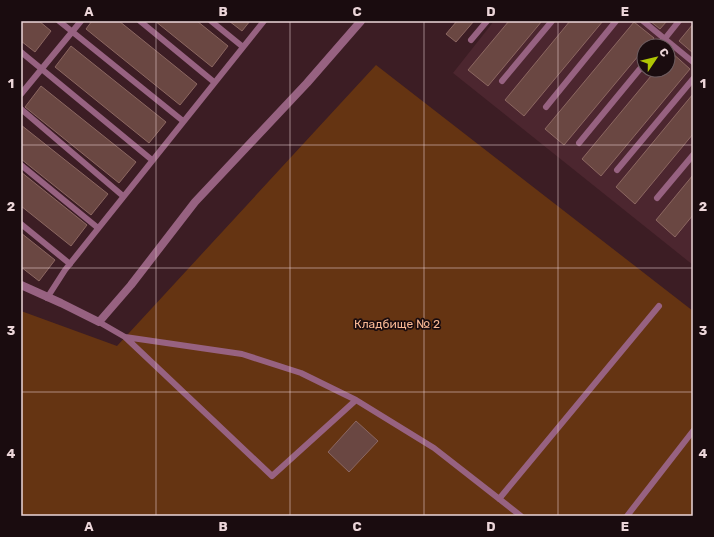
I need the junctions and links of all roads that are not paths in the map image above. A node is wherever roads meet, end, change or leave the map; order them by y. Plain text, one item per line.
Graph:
1 (59, 21) edge
2 (81, 21) edge
3 (140, 21) edge
4 (211, 21) edge
5 (264, 21) edge
6 (361, 21) edge
7 (487, 21) edge
8 (552, 21) edge
9 (616, 21) edge
10 (643, 21) edge
11 (680, 21) edge
12 (72, 32) junction
13 (664, 38) edge
14 (666, 38) edge
15 (471, 40) dead end
16 (243, 47) junction
17 (676, 48) edge
18 (21, 52) edge
19 (693, 62) edge
20 (42, 69) junction
21 (636, 74) edge
22 (693, 79) edge
23 (502, 81) dead end
24 (214, 82) junction
25 (21, 94) edge
26 (546, 107) dead end
27 (21, 109) edge
28 (183, 121) junction
29 (579, 143) dead end
30 (693, 155) edge
31 (152, 160) junction
32 (21, 165) edge
33 (617, 170) dead end
34 (123, 196) junction
35 (657, 198) dead end
36 (21, 224) edge
37 (98, 228) junction
38 (70, 264) junction
39 (21, 285) edge
40 (47, 298) junction
41 (659, 306) dead end
42 (99, 322) junction
43 (125, 337) junction
44 (356, 400) junction
45 (693, 431) edge
46 (499, 499) junction
47 (521, 516) edge
48 (626, 516) edge

1 - 12 lane
2 - 12 lane
3 - 24 lane
4 - 16 lane
5 - 16 lane
6 - 42 street
7 - 15 lane
8 - 23 lane
9 - 26 lane
10 - 13 lane
11 - 14 lane
12 - 20 lane
12 - 28 lane
16 - 24 lane
17 - 19 lane
18 - 20 lane
20 - 25 lane
20 - 31 lane
21 - 29 lane
22 - 33 lane
24 - 28 lane
27 - 34 lane
28 - 31 lane
30 - 35 lane
31 - 34 lane
32 - 37 lane
34 - 37 lane
36 - 38 lane
37 - 38 lane
38 - 40 lane
39 - 40 street
40 - 42 street
41 - 46 lane
42 - 43 lane
43 - 44 lane
43 - 44 lane
44 - 46 lane
45 - 48 lane
46 - 47 lane

